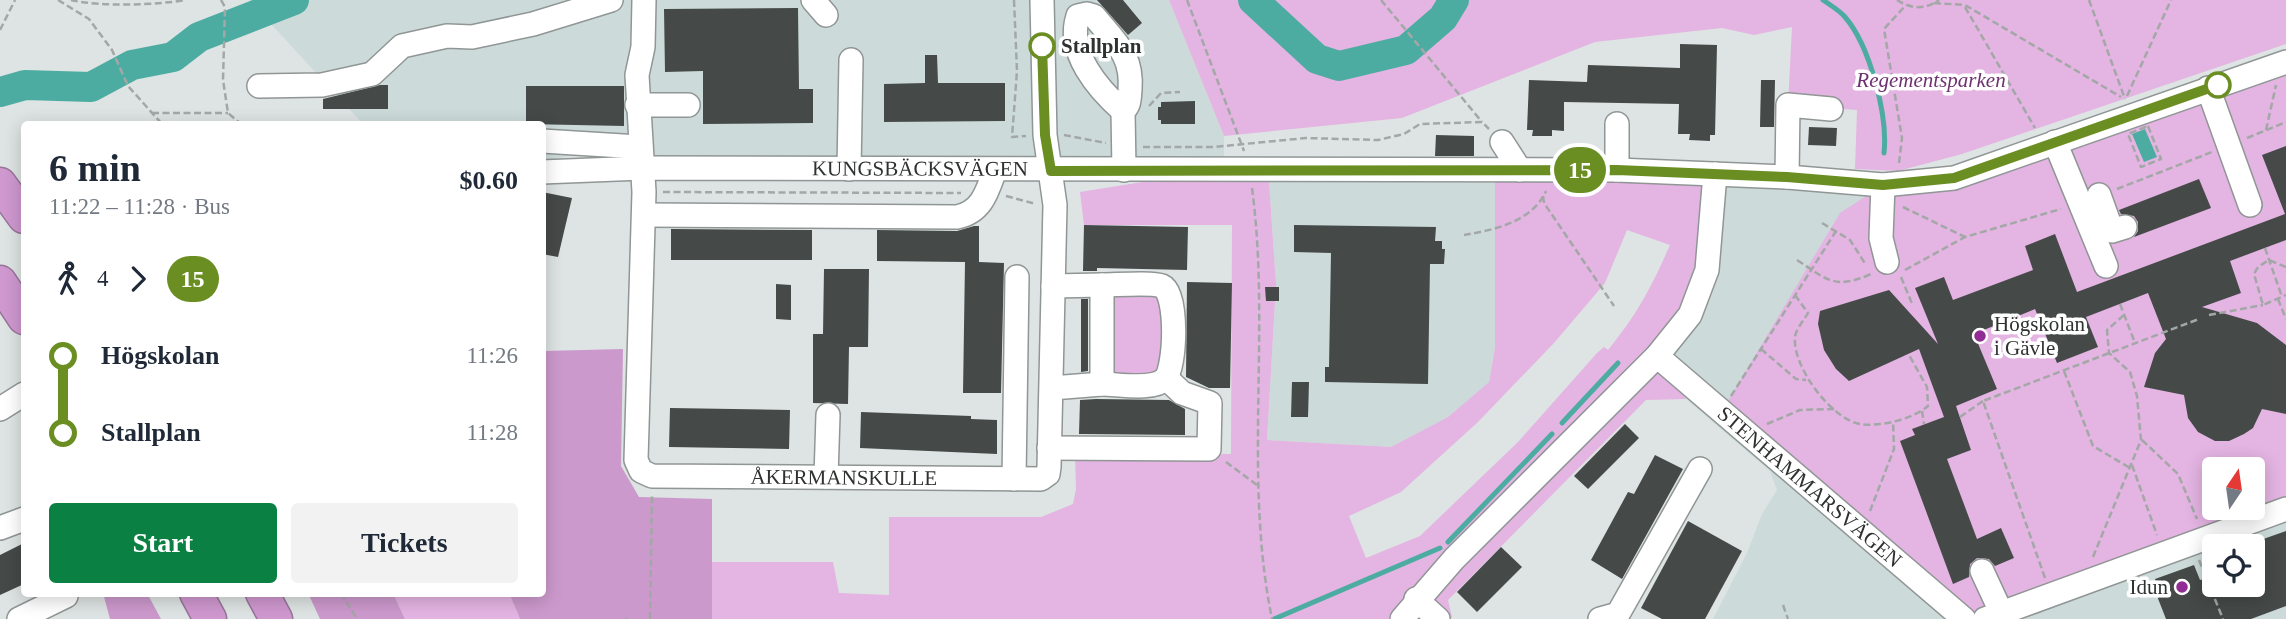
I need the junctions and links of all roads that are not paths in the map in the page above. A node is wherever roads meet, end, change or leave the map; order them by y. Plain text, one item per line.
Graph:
1 (611, 0) edge
2 (644, 0) edge
3 (1042, 0) edge
4 (851, 60) dead end
5 (2286, 62) edge
6 (259, 86) dead end
7 (2208, 88) junction
8 (637, 105) junction
9 (688, 105) dead end
10 (1126, 109) road end
11 (1831, 109) dead end
12 (1616, 124) dead end
13 (546, 142) edge
14 (1502, 142) dead end
15 (2055, 142) junction
16 (641, 158) junction
17 (849, 169) junction
18 (995, 170) junction
19 (1124, 170) junction
20 (1520, 170) junction
21 (1617, 170) junction
22 (546, 171) edge
23 (1051, 171) junction
24 (1715, 174) junction
25 (1787, 177) junction
26 (0, 184) edge
27 (1888, 184) junction
28 (2089, 199) junction
29 (644, 203) junction
30 (2250, 205) dead end
31 (21, 213) edge
32 (2125, 227) dead end
33 (2106, 267) dead end
34 (1886, 273) road end
35 (1017, 278) dead end
36 (0, 282) edge
37 (1102, 285) junction
38 (1053, 286) junction
39 (21, 314) edge
40 (1657, 356) junction
41 (1166, 378) junction
42 (1102, 384) junction
43 (1052, 387) junction
44 (21, 396) edge
45 (0, 410) edge
46 (828, 415) dead end
47 (1049, 448) junction
48 (1700, 470) dead end
49 (826, 477) junction
50 (1014, 479) junction
51 (2286, 509) edge
52 (21, 520) edge
53 (0, 528) edge
54 (1982, 571) dead end
55 (64, 597) edge
56 (197, 597) edge
57 (264, 597) edge
58 (1416, 599) junction
59 (1993, 616) edge
60 (19, 619) edge
61 (210, 619) edge
62 (276, 619) edge
63 (1402, 619) edge
64 (1438, 619) edge
65 (1600, 619) edge
66 (1964, 619) edge

1 - 6 street
2 - 8 street
3 - 23 street, ÅKERMANSKULLE
4 - 17 street
5 - 7 street, KUNGSBÄCKSVÄGEN
7 - 15 street, KUNGSBÄCKSVÄGEN
7 - 30 street
8 - 9 street
8 - 16 street
10 - 19 street
11 - 25 street
12 - 21 street
13 - 16 street
14 - 20 street
15 - 27 street, KUNGSBÄCKSVÄGEN
15 - 28 street
16 - 17 street, KUNGSBÄCKSVÄGEN
16 - 22 street, KUNGSBÄCKSVÄGEN
16 - 29 street
17 - 18 street, KUNGSBÄCKSVÄGEN
18 - 23 street, KUNGSBÄCKSVÄGEN
18 - 29 street
19 - 20 street, KUNGSBÄCKSVÄGEN
19 - 23 street, KUNGSBÄCKSVÄGEN
20 - 21 street, KUNGSBÄCKSVÄGEN
21 - 24 street, KUNGSBÄCKSVÄGEN
23 - 38 street, ÅKERMANSKULLE
24 - 25 street, KUNGSBÄCKSVÄGEN
24 - 40 street
25 - 27 street, KUNGSBÄCKSVÄGEN
26 - 31 highway
27 - 34 street
28 - 32 street
28 - 33 street
29 - 49 street, ÅKERMANSKULLE
35 - 50 street
36 - 39 highway
37 - 38 street
37 - 41 street
37 - 42 street
38 - 43 street, ÅKERMANSKULLE
40 - 58 street
40 - 66 street, STENHAMMARSVÄGEN
41 - 42 street
41 - 47 street
42 - 43 street
43 - 47 street, ÅKERMANSKULLE
44 - 45 street
46 - 49 street
47 - 50 street, ÅKERMANSKULLE
48 - 65 street
49 - 50 street, ÅKERMANSKULLE
51 - 59 street
52 - 53 street
54 - 59 street
55 - 60 street
56 - 61 highway
57 - 62 highway
58 - 63 street
58 - 64 street

